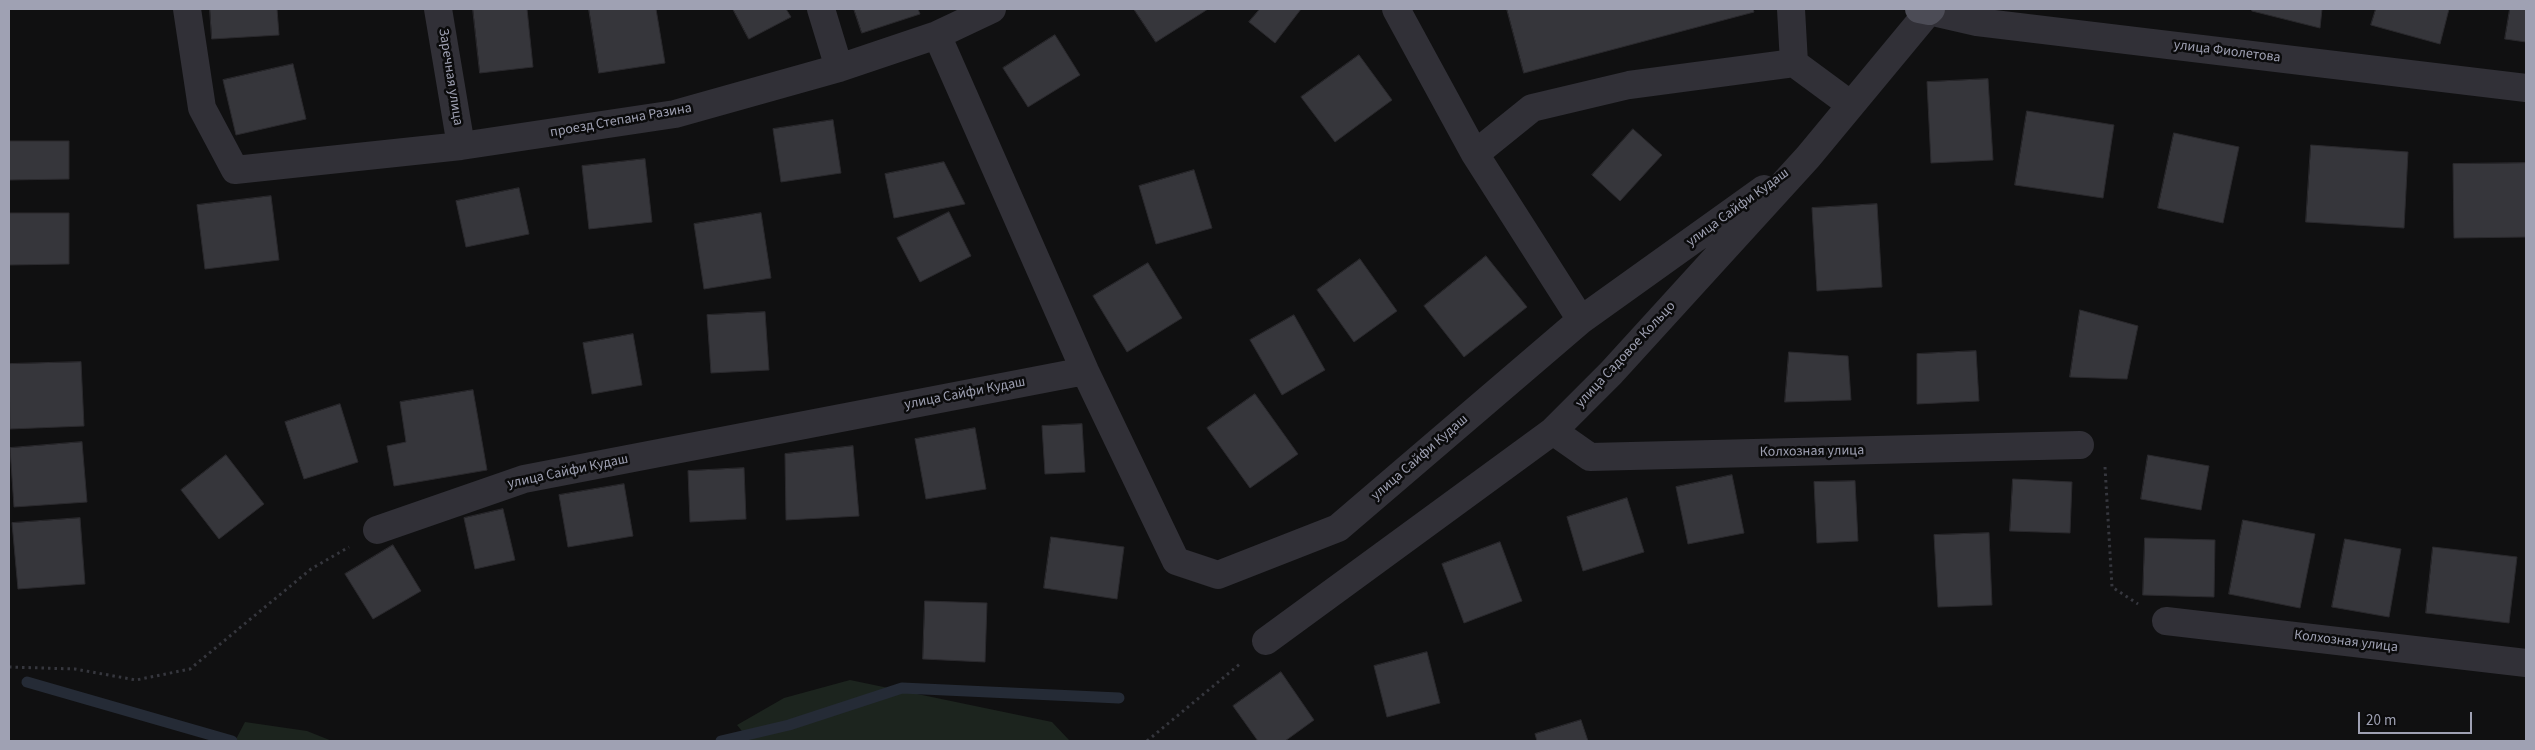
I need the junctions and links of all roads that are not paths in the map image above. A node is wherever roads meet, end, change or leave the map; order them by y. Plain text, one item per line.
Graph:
1 (187, 9) edge
2 (438, 9) edge
3 (821, 9) edge
4 (992, 9) edge
5 (1396, 9) edge
6 (1790, 9) edge
7 (1926, 10) edge
8 (938, 35) junction
9 (1794, 63) junction
10 (839, 68) junction
11 (2526, 88) edge
12 (1852, 105) junction
13 (461, 146) junction
14 (1475, 154) junction
15 (1808, 157) junction
16 (1581, 320) junction
17 (1085, 371) junction
18 (1553, 431) junction
19 (2080, 445) road end
20 (378, 530) road end
21 (2166, 621) road end
22 (1266, 641) road end
23 (2526, 663) edge

1 - 13 street, проезд Степана Разина
2 - 13 street, Заречная улица
3 - 10 street
4 - 8 street, проезд Степана Разина
5 - 14 street
6 - 9 street
7 - 11 street, улица Фиолетова
7 - 12 street, улица Садовое Кольцо
8 - 10 street, проезд Степана Разина
8 - 17 street, улица Сайфи Кудаш
9 - 12 street
9 - 14 street
10 - 13 street, проезд Степана Разина
12 - 15 street, улица Садовое Кольцо
14 - 16 street
15 - 16 street, улица Сайфи Кудаш
15 - 18 street, улица Садовое Кольцо
16 - 17 street, улица Сайфи Кудаш
17 - 20 street, улица Сайфи Кудаш
18 - 19 street, Колхозная улица
18 - 22 street, улица Садовое Кольцо
21 - 23 street, Колхозная улица

